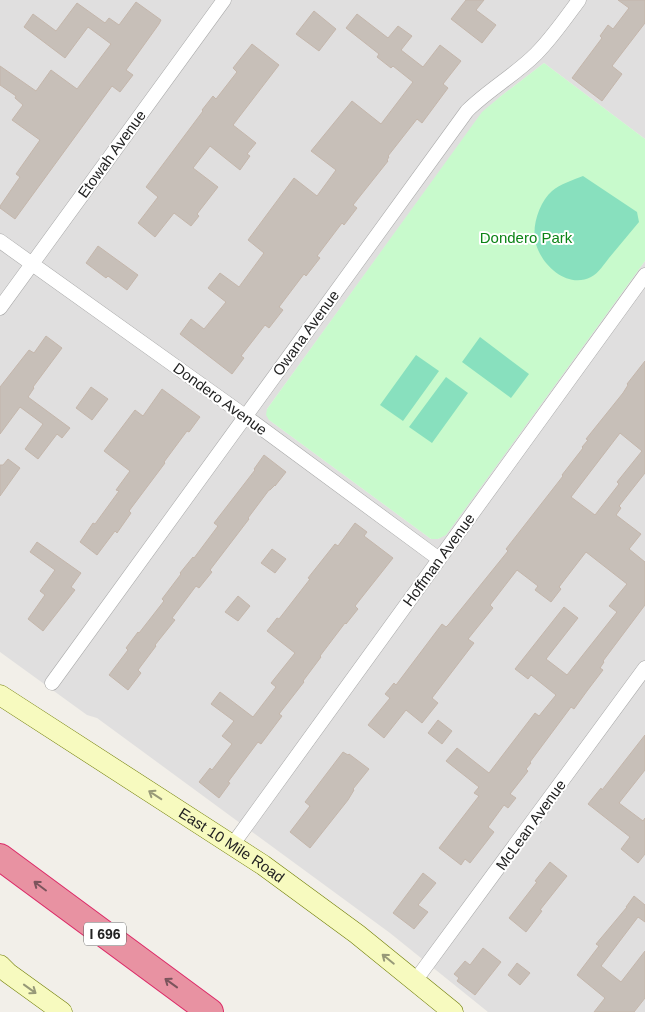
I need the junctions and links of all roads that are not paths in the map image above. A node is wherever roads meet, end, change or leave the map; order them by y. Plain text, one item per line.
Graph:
1 (224, 0) edge
2 (579, 0) edge
3 (0, 241) edge
4 (32, 264) junction
5 (645, 275) edge
6 (0, 308) edge
7 (245, 416) junction
8 (440, 558) junction
9 (645, 668) edge
10 (52, 683) dead end
11 (0, 695) edge
12 (233, 844) junction
13 (0, 857) edge
14 (0, 965) edge
15 (416, 981) junction
16 (62, 1012) edge
17 (210, 1012) edge
18 (453, 1012) edge

1 - 4 street, Etowah Avenue
2 - 7 street, Owana Avenue
3 - 4 street, Dondero Avenue
4 - 6 street, Etowah Avenue
4 - 7 street, Dondero Avenue
5 - 8 street, Hoffman Avenue
7 - 8 street, Dondero Avenue
7 - 10 street, Owana Avenue
8 - 12 street, Hoffman Avenue
9 - 15 street, McLean Avenue
12 -> 11 main road, East 10 Mile Road
15 -> 12 main road, East 10 Mile Road
17 -> 13 highway, I 696
14 -> 16 main road
15 - 18 main road, East 10 Mile Road

